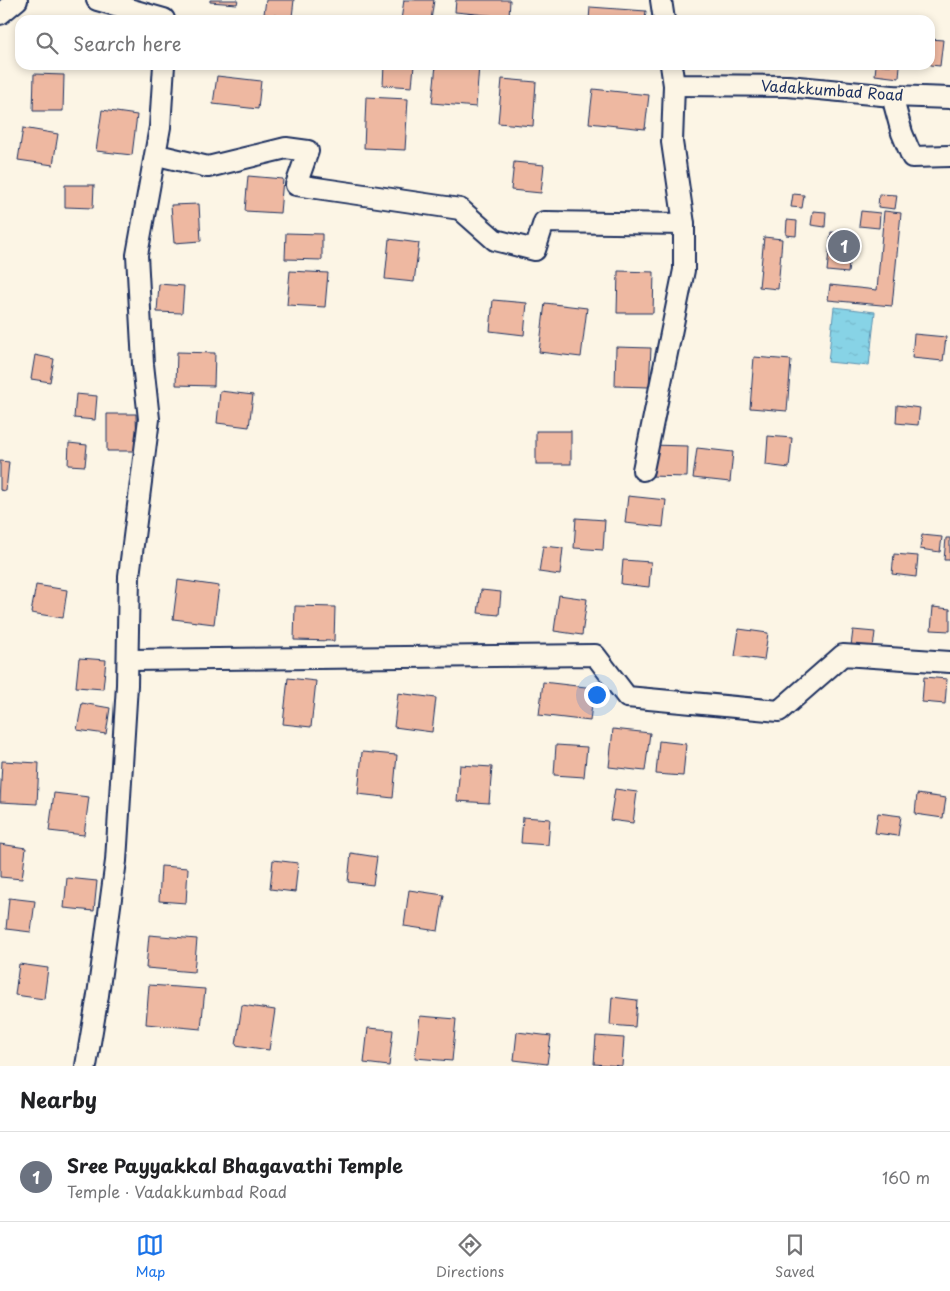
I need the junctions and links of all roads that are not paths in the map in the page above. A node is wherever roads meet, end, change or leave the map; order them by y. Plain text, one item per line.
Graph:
1 (17, 0) edge
2 (97, 0) edge
3 (661, 0) edge
4 (164, 13) edge
5 (0, 14) edge
6 (663, 15) edge
7 (164, 70) edge
8 (672, 70) edge
9 (674, 85) junction
10 (892, 96) junction
11 (950, 98) edge
12 (950, 156) edge
13 (166, 157) dead end
14 (684, 224) junction
15 (643, 470) dead end
16 (128, 660) junction
17 (950, 662) edge
18 (86, 1066) edge

1 - 5 street
2 - 4 street
3 - 6 street
7 - 16 street
8 - 9 street
9 - 10 street, Vadakkumbad Road
9 - 14 street
10 - 11 street, Vadakkumbad Road
10 - 12 street
13 - 14 street
14 - 15 street
16 - 17 street
16 - 18 street

